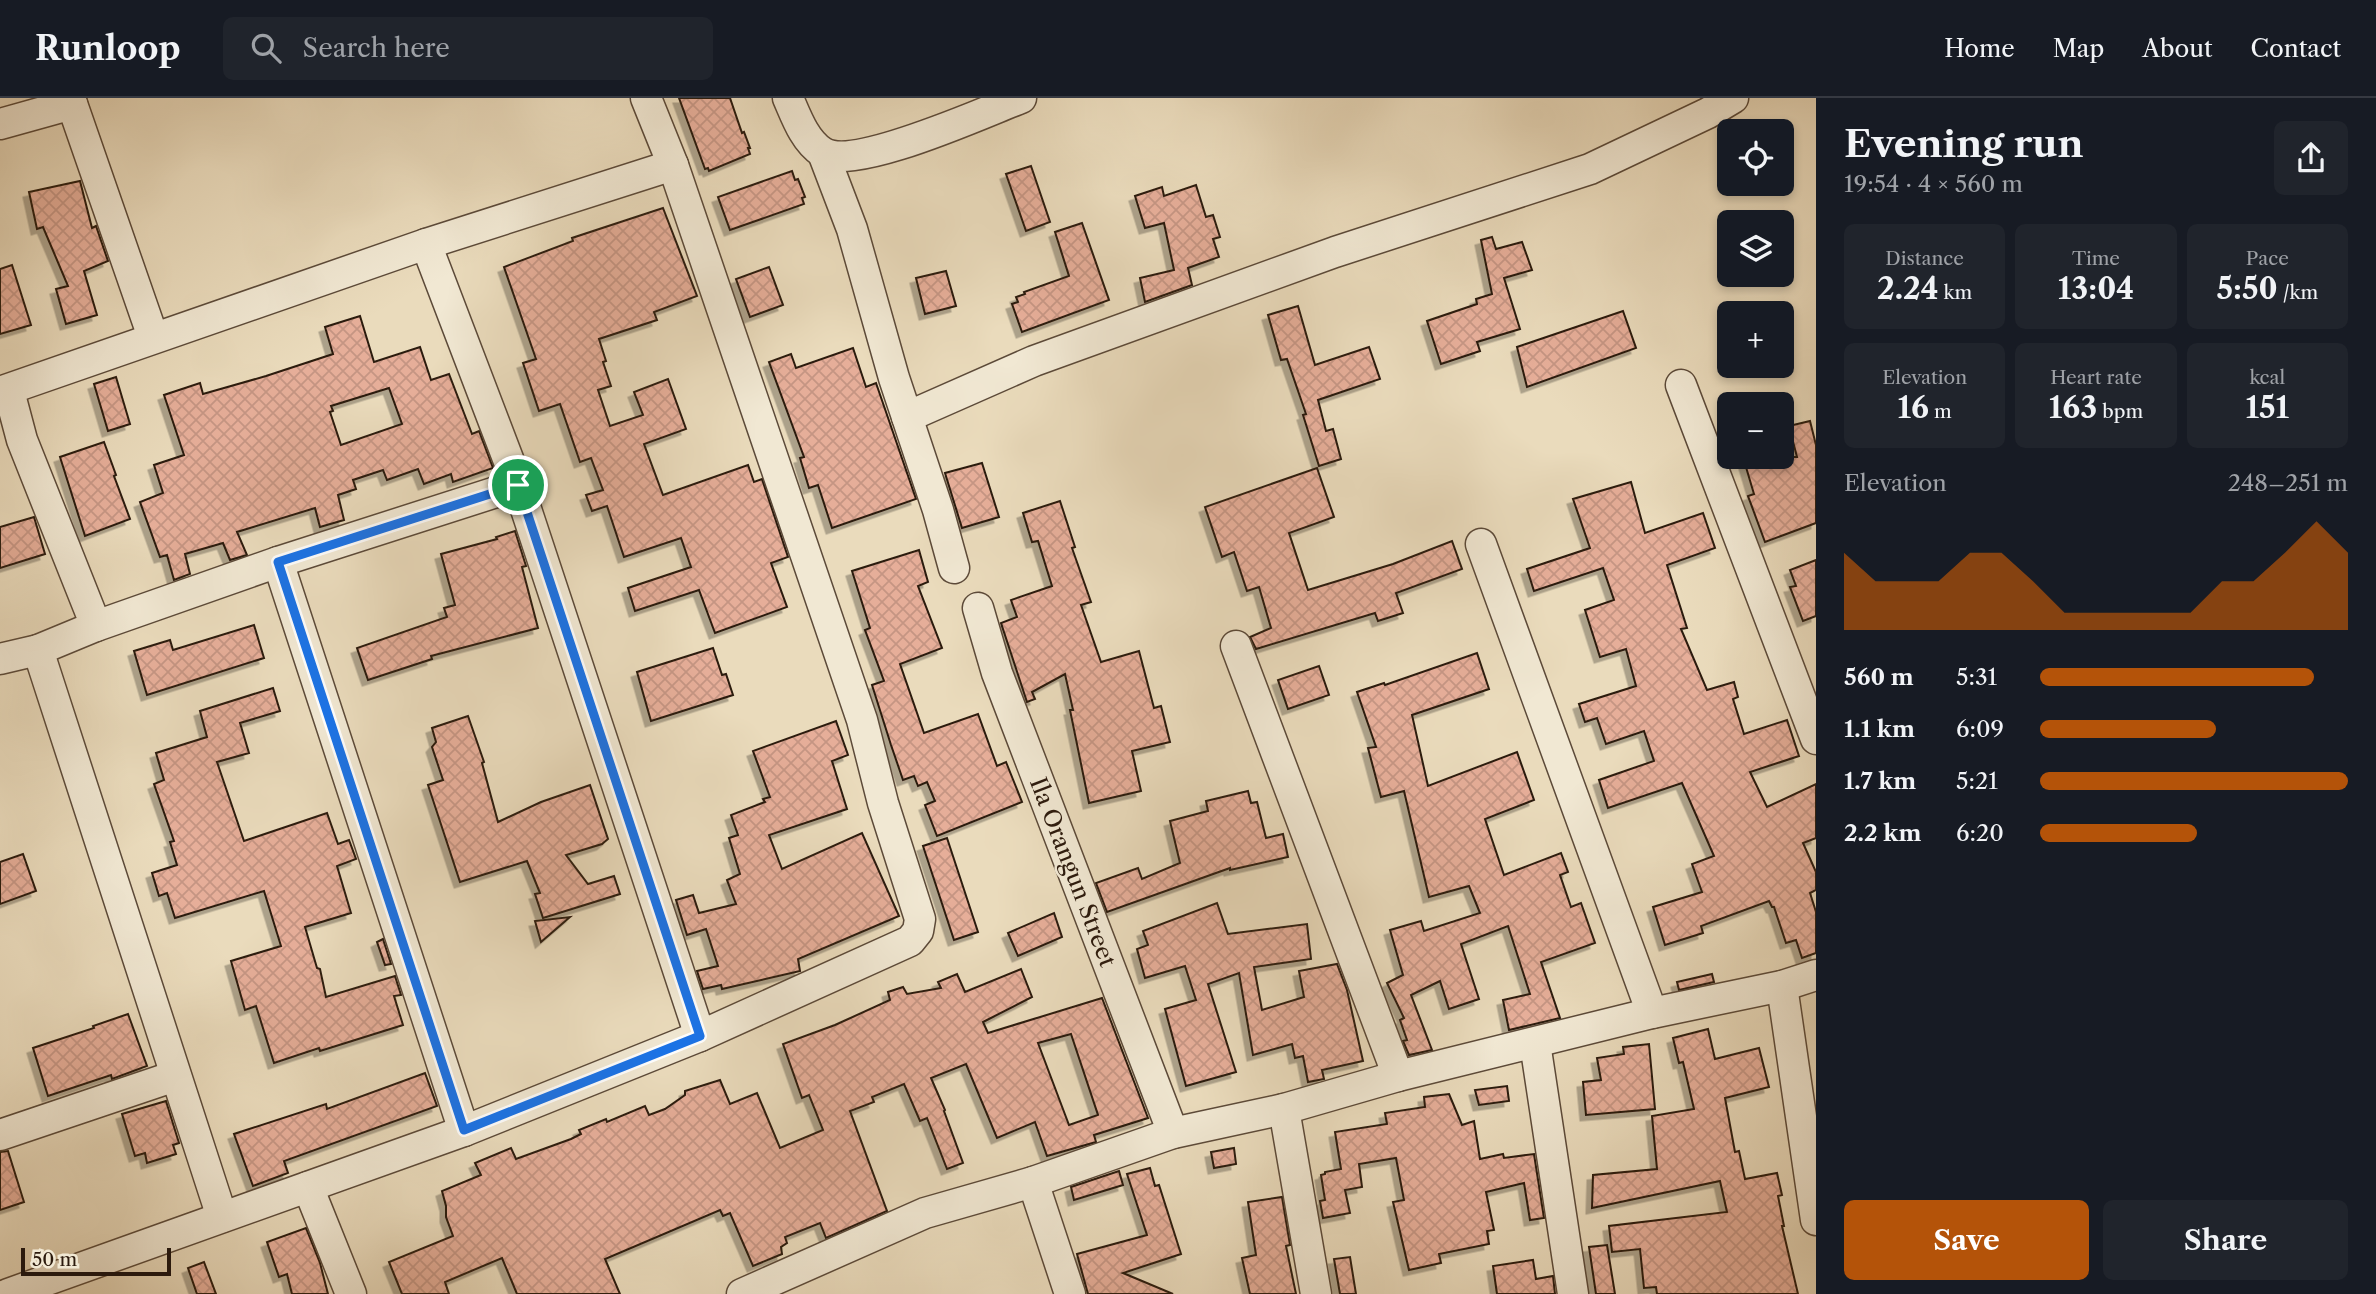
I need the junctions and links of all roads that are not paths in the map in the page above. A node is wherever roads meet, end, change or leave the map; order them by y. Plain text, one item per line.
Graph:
1 (646, 98) edge
2 (788, 98) edge
3 (1021, 98) edge
4 (1733, 98) edge
5 (71, 101) edge
6 (0, 124) edge
7 (823, 153) junction
8 (673, 165) junction
9 (426, 244) junction
10 (153, 337) junction
11 (1681, 385) dead end
12 (5, 392) edge
13 (907, 417) junction
14 (518, 485) junction
15 (1481, 544) dead end
16 (278, 562) junction
17 (954, 568) dead end
18 (978, 608) dead end
19 (96, 626) junction
20 (1236, 646) dead end
21 (38, 650) junction
22 (0, 659) edge
23 (1816, 739) edge
24 (1816, 975) edge
25 (1782, 986) junction
26 (1652, 1013) junction
27 (700, 1036) junction
28 (1535, 1043) junction
29 (175, 1076) junction
30 (1398, 1076) junction
31 (1284, 1109) junction
32 (464, 1130) junction
33 (1173, 1133) junction
34 (0, 1135) edge
35 (1033, 1182) junction
36 (308, 1187) junction
37 (222, 1217) junction
38 (1816, 1220) edge
39 (8, 1294) edge
40 (351, 1294) edge
41 (743, 1294) edge
42 (1070, 1294) edge
43 (1316, 1294) edge
44 (1573, 1294) edge

1 - 8 street
2 - 7 street
3 - 7 street
4 - 13 street
5 - 6 street
5 - 10 street
7 - 13 street
8 - 9 street
8 - 27 street
9 - 10 street
9 - 14 street
10 - 12 street
11 - 23 street
12 - 19 street
13 - 17 street
14 - 16 street
14 - 27 street
15 - 26 street
16 - 19 street
16 - 32 street
18 - 33 street, Ila Orangun Street
19 - 21 street
20 - 30 street
21 - 22 street
21 - 29 street
24 - 25 street
25 - 26 street
25 - 38 street
26 - 28 street
27 - 32 street
28 - 30 street
28 - 44 street
29 - 34 street
29 - 37 street
30 - 31 street
31 - 33 street
31 - 43 street
32 - 36 street
33 - 35 street
35 - 41 street
35 - 42 street
36 - 37 street
36 - 40 street
37 - 39 street

